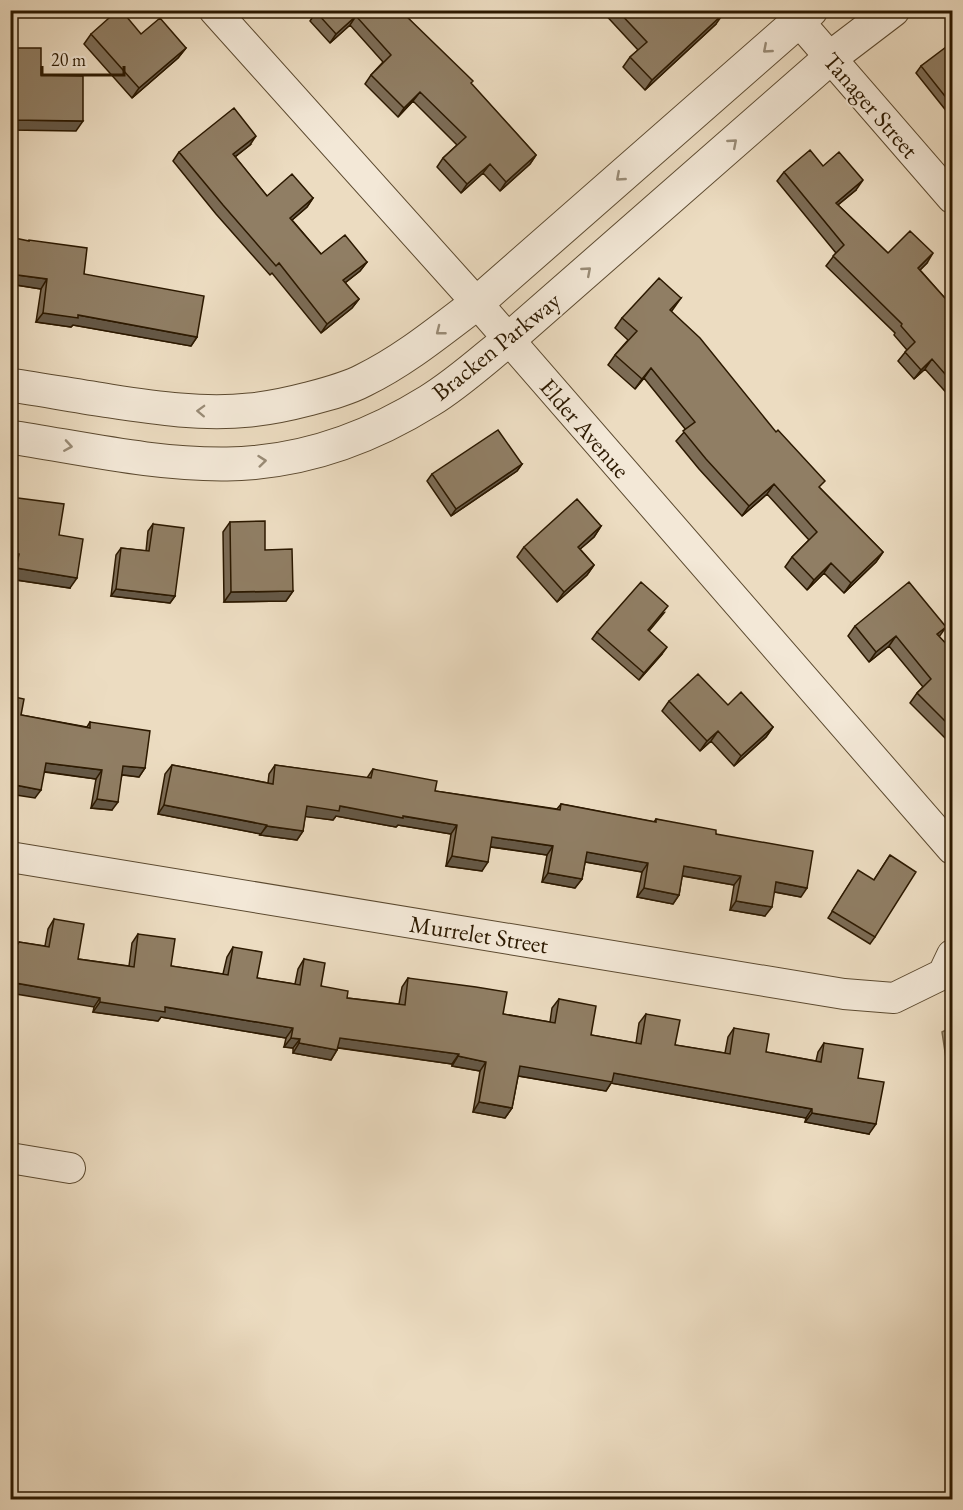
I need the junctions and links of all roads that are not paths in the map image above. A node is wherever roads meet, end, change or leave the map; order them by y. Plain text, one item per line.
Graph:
1 (214, 10) edge
2 (892, 10) edge
3 (799, 14) edge
4 (830, 58) junction
5 (952, 198) edge
6 (477, 303) junction
7 (508, 340) junction
8 (10, 385) edge
9 (10, 437) edge
10 (952, 849) edge
11 (10, 857) edge
12 (948, 965) edge
13 (10, 1158) edge
14 (70, 1168) dead end

1 - 6 street, Elder Avenue
2 - 4 street, Bracken Parkway
3 - 4 street, Tanager Street
3 -> 6 street, Bracken Parkway
4 - 5 street, Tanager Street
7 -> 4 street, Bracken Parkway
6 - 7 street, Elder Avenue
6 -> 8 street, Bracken Parkway
9 -> 7 street, Bracken Parkway
7 - 10 street, Elder Avenue
11 - 12 street, Murrelet Street
13 - 14 street

